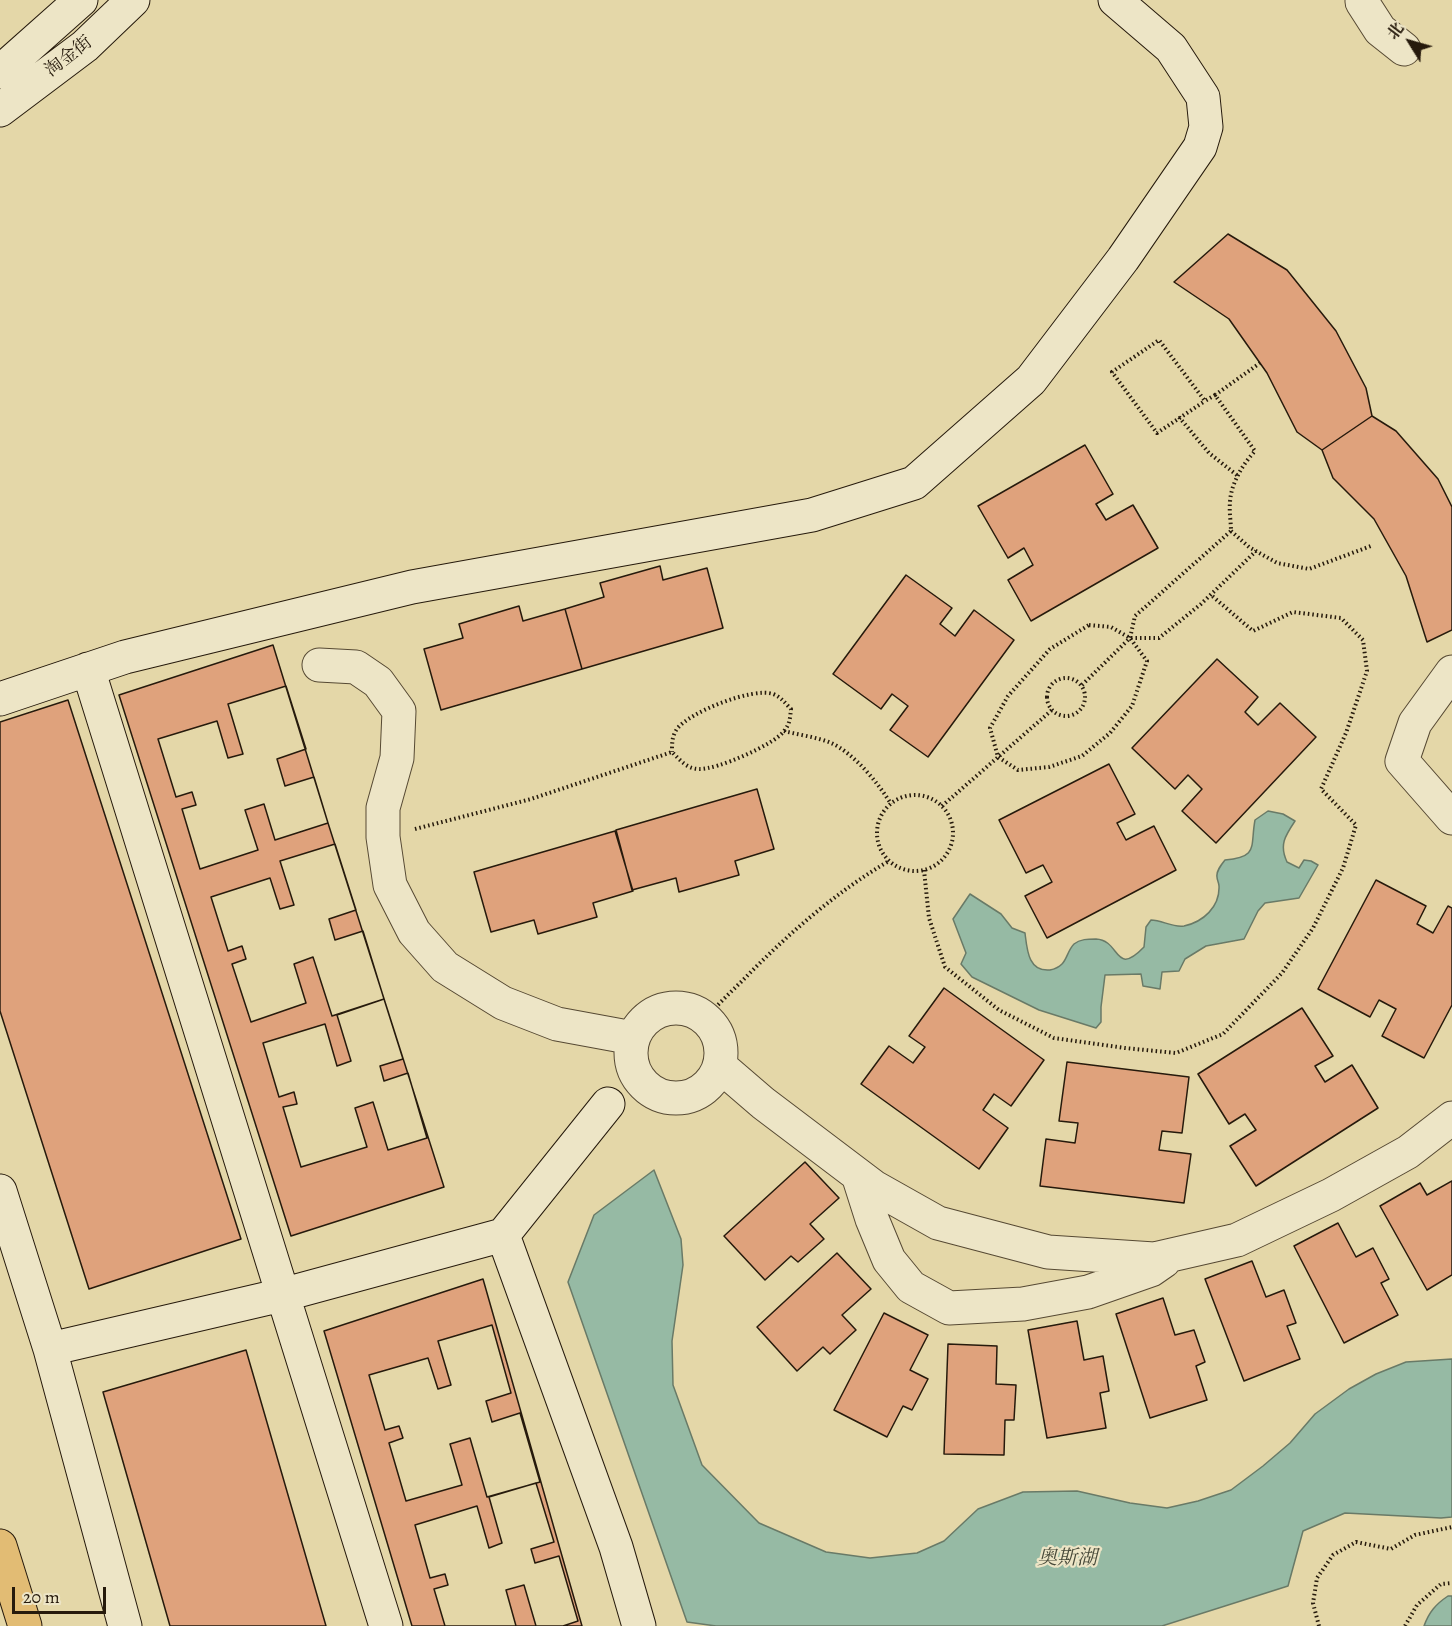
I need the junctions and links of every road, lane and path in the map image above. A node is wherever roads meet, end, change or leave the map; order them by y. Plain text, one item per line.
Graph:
1 (81, 0) edge
2 (133, 0) edge
3 (1115, 0) edge
4 (1362, 0) edge
5 (1404, 49) dead end
6 (0, 72) edge
7 (0, 110) edge
8 (1260, 363) dead end
9 (1215, 395) junction
10 (1206, 401) junction
11 (1179, 417) junction
12 (1238, 476) junction
13 (1231, 531) junction
14 (1371, 546) dead end
15 (1257, 551) junction
16 (1211, 595) junction
17 (1130, 638) junction
18 (319, 665) dead end
19 (88, 669) junction
20 (1452, 672) edge
21 (1082, 685) junction
22 (0, 699) edge
23 (1052, 710) junction
24 (784, 731) junction
25 (672, 752) junction
26 (998, 757) junction
27 (891, 804) junction
28 (942, 806) junction
29 (1452, 818) edge
30 (383, 837) junction
31 (889, 861) junction
32 (924, 870) junction
33 (706, 1018) junction
34 (633, 1038) junction
35 (720, 1066) junction
36 (636, 1074) junction
37 (1452, 1118) edge
38 (858, 1175) junction
39 (0, 1191) edge
40 (503, 1235) junction
41 (1171, 1255) junction
42 (282, 1295) junction
43 (50, 1349) junction
44 (1452, 1527) edge
45 (0, 1546) edge
46 (1452, 1583) edge
47 (25, 1626) edge
48 (124, 1626) edge
49 (386, 1626) edge
50 (639, 1626) edge
51 (1319, 1626) edge
52 (1405, 1626) edge

1 - 6 street, 淘金街
2 - 7 street, 淘金街
3 - 19 street
4 - 5 street
8 - 9 path
9 - 10 path
9 - 12 path
10 - 11 path
10 - 11 path
11 - 12 path
12 - 13 path
13 - 15 path
13 - 17 path
14 - 15 path
15 - 16 path
16 - 17 path
16 - 32 path
17 - 21 path
17 - 26 path
17 - 26 path
18 - 30 street
19 - 22 street
19 - 42 street
20 - 29 street
21 - 23 path
21 - 23 path
23 - 26 path
24 - 25 path
24 - 25 path
24 - 27 path
25 - 30 path
26 - 28 path
27 - 28 path
27 - 31 path
28 - 32 path
30 - 34 street
31 - 32 path
31 - 33 path
33 - 34 street
33 - 35 street
34 - 36 street
35 - 36 street
35 - 38 street
36 - 40 street
37 - 41 street
38 - 41 street
38 - 41 street
39 - 43 street
40 - 42 street
40 - 50 street
42 - 43 street
42 - 49 street
43 - 48 street
44 - 51 path
45 - 47 highway
46 - 52 path

